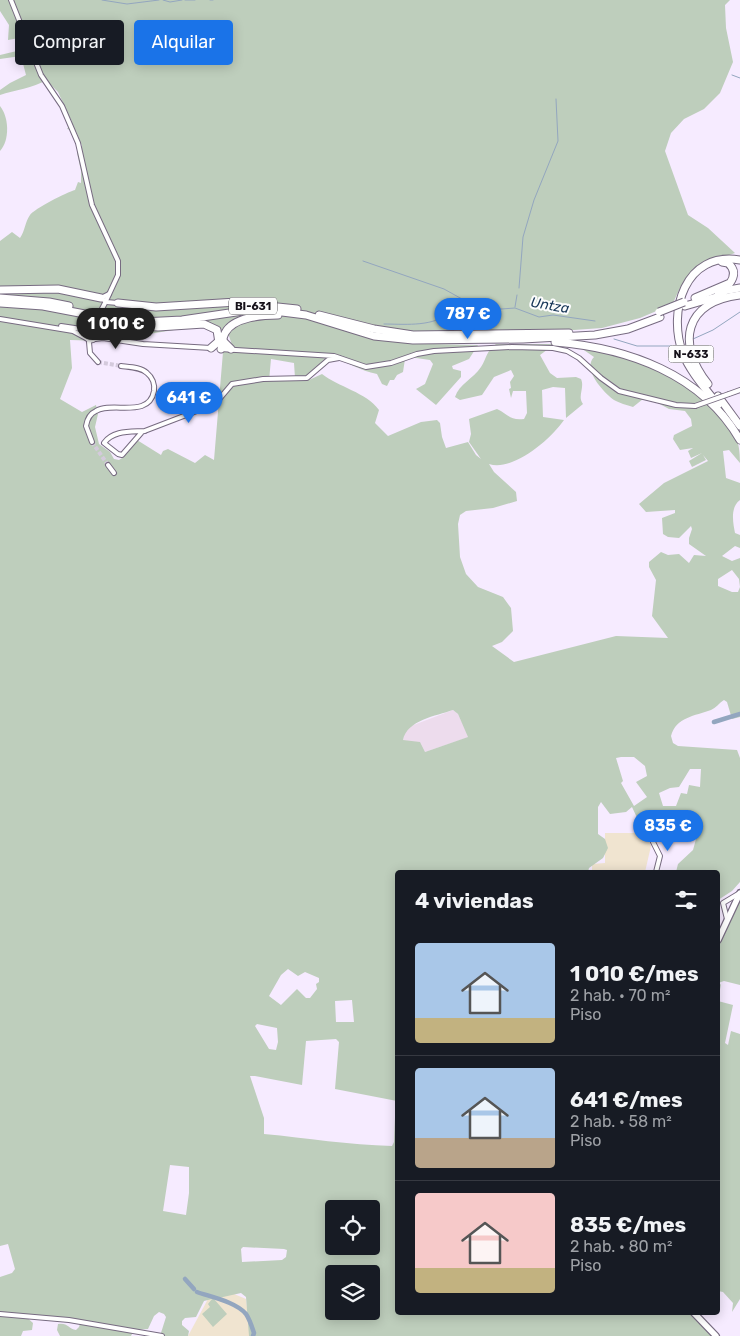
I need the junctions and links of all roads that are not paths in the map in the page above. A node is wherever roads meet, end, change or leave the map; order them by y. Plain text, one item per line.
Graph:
1 (11, 1) edge
2 (740, 260) edge
3 (704, 266) junction
4 (740, 288) edge
5 (0, 290) edge
6 (111, 292) junction
7 (740, 294) edge
8 (0, 298) edge
9 (695, 298) junction
10 (104, 301) junction
11 (0, 303) edge
12 (118, 303) junction
13 (685, 304) junction
14 (277, 306) junction
15 (659, 315) junction
16 (0, 319) edge
17 (116, 320) junction
18 (94, 324) junction
19 (44, 326) junction
20 (339, 326) junction
21 (89, 330) junction
22 (95, 331) junction
23 (86, 338) junction
24 (95, 339) junction
25 (523, 339) junction
26 (89, 342) dead end
27 (135, 343) junction
28 (221, 344) junction
29 (211, 348) joint
30 (231, 349) joint
31 (340, 357) junction
32 (98, 362) dead end
33 (121, 366) tunnel mouth
34 (740, 390) edge
35 (718, 404) junction
36 (740, 426) edge
37 (145, 431) junction
38 (740, 431) edge
39 (740, 435) edge
40 (740, 440) edge
41 (92, 442) tunnel mouth
42 (108, 465) tunnel mouth
43 (114, 472) dead end
44 (650, 836) dead end
45 (656, 870) edge
46 (740, 893) edge
47 (725, 901) junction
48 (720, 903) edge
49 (720, 905) edge
50 (723, 907) junction
51 (732, 908) junction
52 (727, 918) junction
53 (720, 935) edge
54 (0, 1314) edge
55 (697, 1315) edge
56 (162, 1336) edge
57 (716, 1336) edge

1 - 6 street
2 - 3 highway
3 - 9 highway
3 - 35 highway, N-633
4 - 9 highway, BI-631
5 - 10 highway
6 - 10 street
6 - 12 street
7 - 13 highway, BI-631
7 - 36 highway, N-633
8 - 14 highway, BI-631
9 - 13 highway, BI-631
10 - 12 street
10 - 18 street, bridge
11 - 17 highway, BI-631
12 - 14 highway
13 - 15 highway, BI-631
14 - 15 highway, BI-631
15 - 25 highway, BI-631
16 - 19 street
17 - 20 highway, BI-631
17 - 28 highway
18 - 21 street
18 - 22 street
19 - 21 street
19 - 23 street
20 - 25 highway, BI-631
20 - 28 highway
21 - 22 street
21 - 23 street
22 - 24 street
22 - 27 street
23 - 24 street
24 - 27 street
25 - 40 highway
26 - 32 street
27 - 29 street
28 - 29 highway
28 - 30 highway
30 - 31 street
31 - 34 street, bridge
31 - 37 street
33 - 41 street
35 - 38 highway, N-633
35 - 39 highway, N-633
37 - 37 street
42 - 43 street
44 - 45 street
46 - 47 street
46 - 51 main road
47 - 48 street
47 - 50 street
47 - 51 street
49 - 50 street
50 - 51 street
50 - 52 street
51 - 52 main road
52 - 53 main road
54 - 56 street
55 - 57 main road

